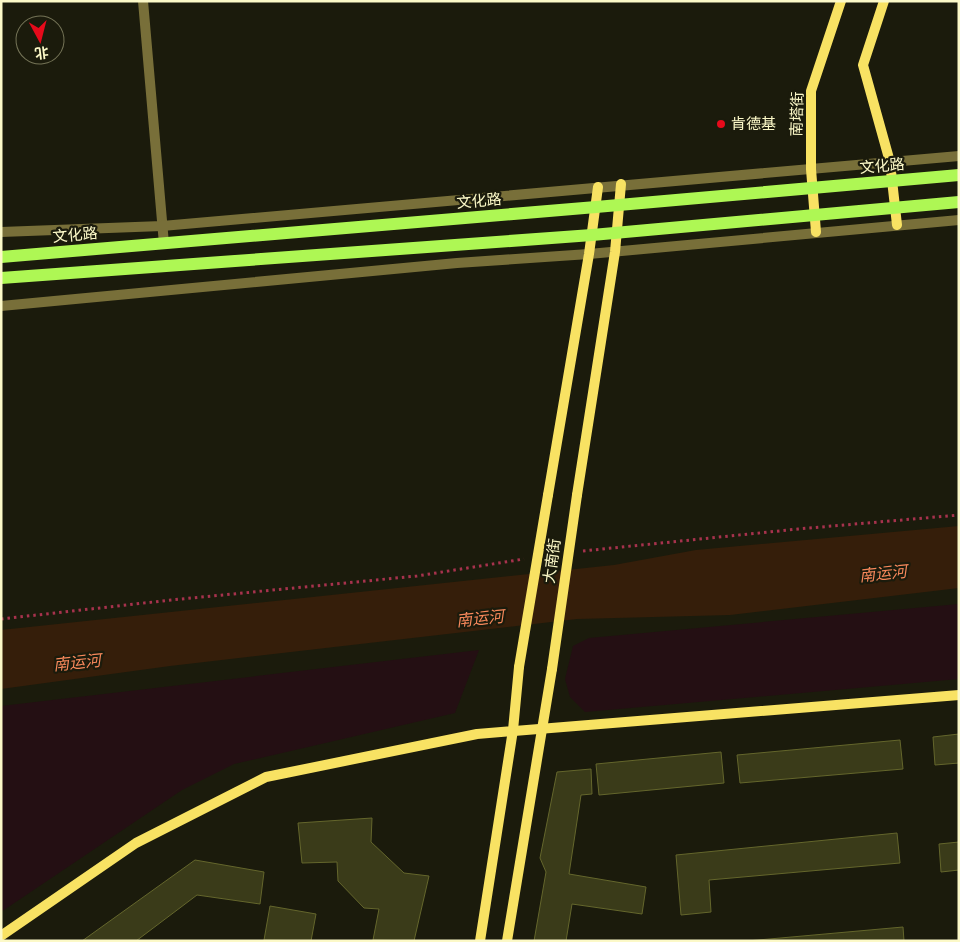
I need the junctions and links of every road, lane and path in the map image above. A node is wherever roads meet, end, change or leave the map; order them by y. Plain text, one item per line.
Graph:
1 (143, 1) edge
2 (841, 1) edge
3 (884, 1) edge
4 (959, 156) edge
5 (890, 162) junction
6 (811, 169) junction
7 (959, 175) edge
8 (893, 181) junction
9 (621, 184) junction
10 (598, 187) junction
11 (812, 188) junction
12 (959, 202) edge
13 (620, 205) junction
14 (596, 207) junction
15 (895, 208) junction
16 (814, 215) junction
17 (959, 220) edge
18 (897, 225) junction
19 (162, 226) junction
20 (1, 232) edge
21 (816, 232) junction
22 (617, 233) junction
23 (592, 235) junction
24 (164, 244) junction
25 (454, 246) junction
26 (615, 252) junction
27 (589, 254) junction
28 (1, 257) edge
29 (457, 264) junction
30 (1, 278) edge
31 (1, 306) edge
32 (959, 515) edge
33 (576, 552) dead end
34 (529, 558) dead end
35 (1, 620) edge
36 (959, 694) edge
37 (542, 729) junction
38 (513, 730) junction
39 (1, 936) edge
40 (480, 941) edge
41 (507, 941) edge

1 - 19 street
2 - 6 street, 南塔街
3 - 5 street
4 - 5 street
5 - 6 street
5 - 8 street
6 - 9 street
6 - 11 street, 南塔街
7 - 8 main road, 文化路
8 - 11 main road, 文化路
8 - 15 street
9 - 10 street
9 - 13 street, 大南街
10 - 14 street, 大南街
10 - 19 street
11 - 13 main road, 文化路
11 - 16 street, 南塔街
12 - 15 main road
13 - 14 main road, 文化路
13 - 22 street, 大南街
14 - 23 street, 大南街
14 - 24 main road, 文化路
15 - 16 main road
15 - 18 street
16 - 21 street, 南塔街
16 - 22 main road
17 - 18 street
18 - 21 street
19 - 20 street
19 - 24 street
21 - 26 street
22 - 23 main road
22 - 26 street, 大南街
23 - 25 main road
23 - 27 street, 大南街
24 - 28 main road, 文化路
25 - 29 street
25 - 30 main road
26 - 27 street
26 - 37 street, 大南街, bridge
27 - 29 street
27 - 38 street, 大南街, bridge
29 - 31 street
32 - 33 path
34 - 35 path
36 - 37 street
37 - 38 street
37 - 41 street, 大南街
38 - 39 street
38 - 40 street, 大南街

